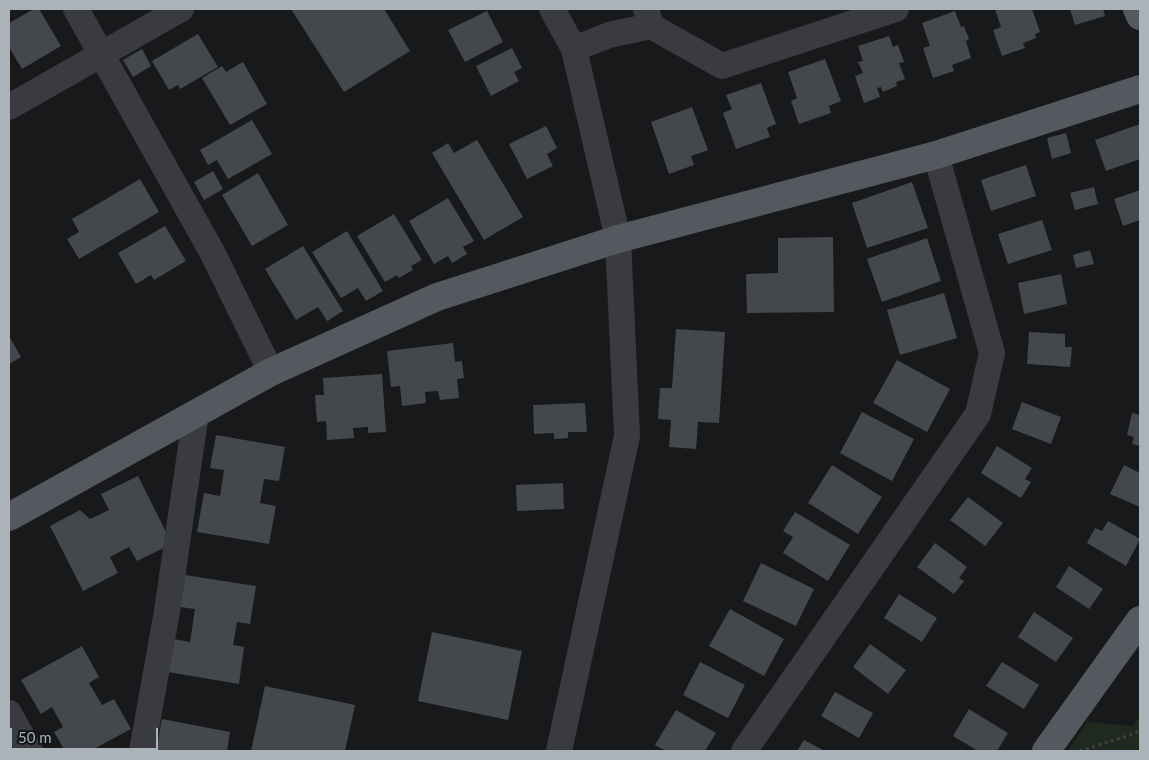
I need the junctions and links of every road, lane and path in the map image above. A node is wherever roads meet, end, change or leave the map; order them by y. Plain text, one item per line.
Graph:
1 (76, 9) edge
2 (181, 9) edge
3 (552, 9) edge
4 (896, 9) edge
5 (1137, 9) edge
6 (1140, 16) edge
7 (648, 18) edge
8 (574, 49) junction
9 (101, 54) junction
10 (1140, 89) edge
11 (9, 107) edge
12 (936, 155) junction
13 (618, 239) junction
14 (272, 372) junction
15 (196, 413) junction
16 (9, 517) edge
17 (1140, 620) edge
18 (9, 713) edge
19 (1140, 726) edge
20 (30, 751) edge
21 (142, 751) edge
22 (559, 751) edge
23 (744, 751) edge
24 (1046, 751) edge
25 (1080, 751) edge

1 - 9 street
2 - 9 street
3 - 8 street
4 - 7 street
5 - 6 main road
7 - 8 street
8 - 13 street
9 - 11 street
9 - 14 street
10 - 12 main road
12 - 13 main road
12 - 23 street
13 - 14 main road
13 - 22 street
14 - 15 main road
15 - 16 main road
15 - 21 street
17 - 24 main road
18 - 20 street
19 - 25 path

